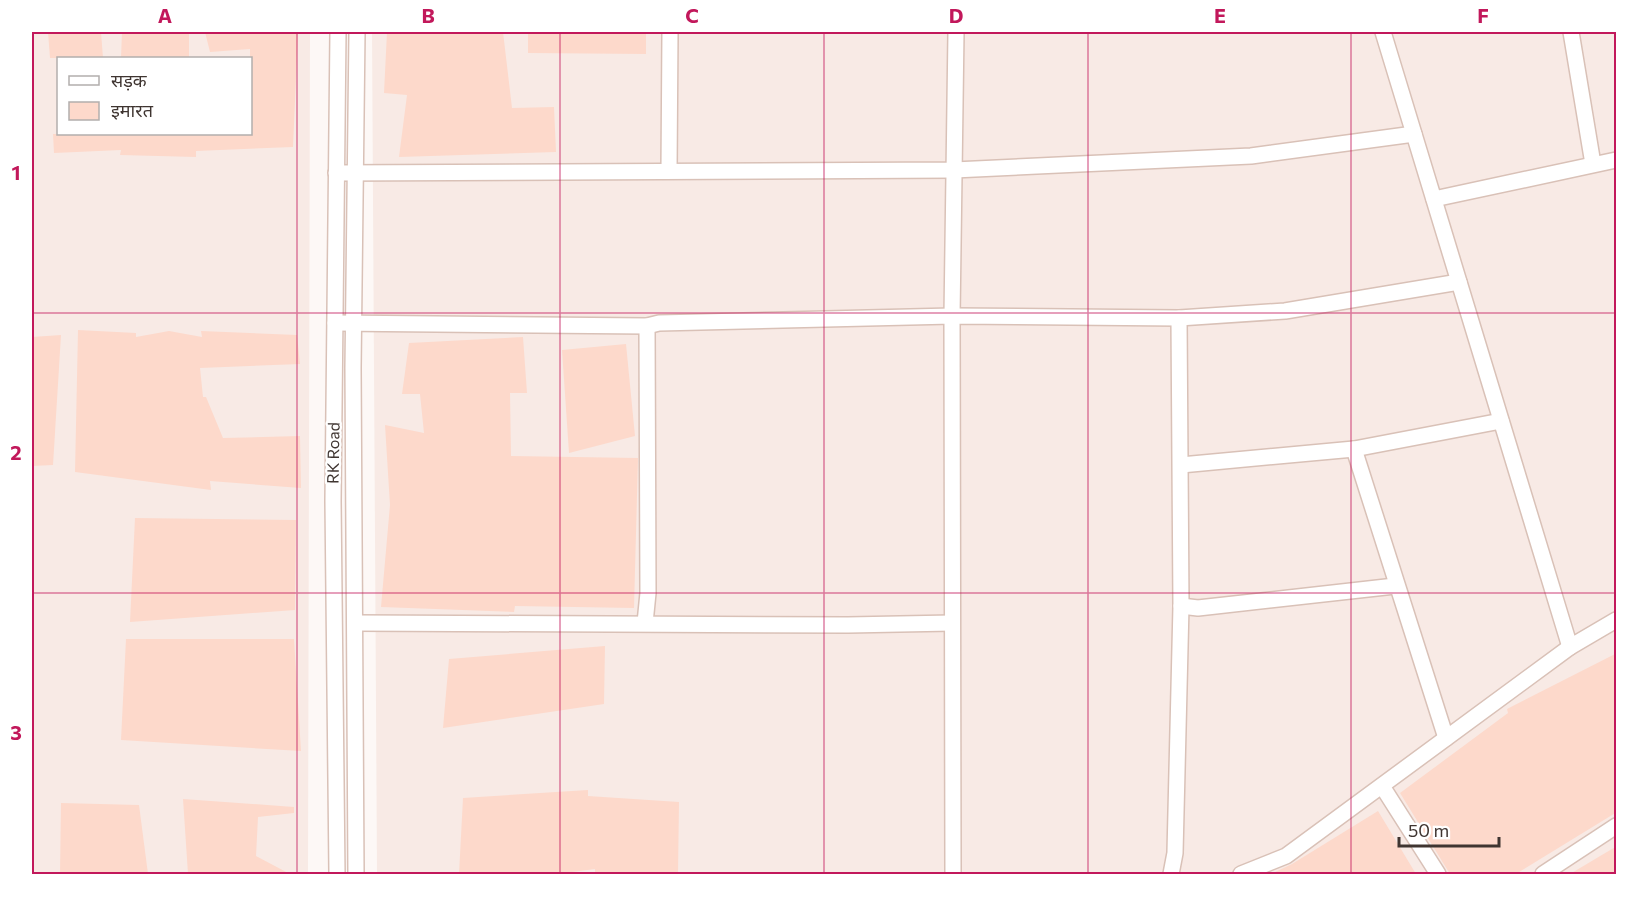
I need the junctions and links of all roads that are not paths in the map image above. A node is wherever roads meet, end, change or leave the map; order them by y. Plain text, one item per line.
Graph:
1 (338, 32) edge
2 (357, 32) edge
3 (670, 32) edge
4 (956, 32) edge
5 (1383, 32) edge
6 (1571, 32) edge
7 (1414, 134) junction
8 (1617, 160) edge
9 (1593, 164) junction
10 (954, 170) junction
11 (669, 171) junction
12 (356, 172) junction
13 (336, 173) junction
14 (1434, 199) junction
15 (1459, 282) junction
16 (952, 316) junction
17 (1179, 318) junction
18 (335, 323) junction
19 (354, 323) junction
20 (647, 326) junction
21 (1501, 421) junction
22 (1354, 449) junction
23 (1181, 465) junction
24 (1395, 586) junction
25 (1180, 606) junction
26 (1617, 620) edge
27 (356, 623) junction
28 (645, 623) junction
29 (952, 623) junction
30 (1569, 647) junction
31 (1446, 738) junction
32 (1382, 786) junction
33 (1617, 826) edge
34 (337, 874) edge
35 (356, 874) edge
36 (953, 874) edge
37 (1171, 874) edge
38 (1241, 874) edge
39 (1438, 874) edge
40 (1543, 874) edge

1 - 13 street, RK Road
2 - 12 street, RK Road
3 - 11 street
4 - 10 street
5 - 7 street
6 - 9 street
7 - 10 street
7 - 14 street
8 - 9 street
9 - 14 street
10 - 11 street
10 - 16 street
11 - 12 street
12 - 13 street
12 - 19 street, RK Road
13 - 18 street, RK Road
14 - 15 street
15 - 17 street
15 - 21 street
16 - 17 street
16 - 20 street
16 - 29 street
17 - 23 street
18 - 19 street
18 - 34 street, RK Road
19 - 20 street
19 - 27 street, RK Road
20 - 28 street
21 - 22 street
21 - 30 street
22 - 23 street
22 - 24 street
23 - 25 street
24 - 25 street
24 - 31 street
25 - 37 street
26 - 30 street
27 - 28 street
27 - 35 street, RK Road
28 - 29 street
29 - 36 street
30 - 31 street
31 - 32 street
32 - 38 street
32 - 39 street
33 - 40 street

